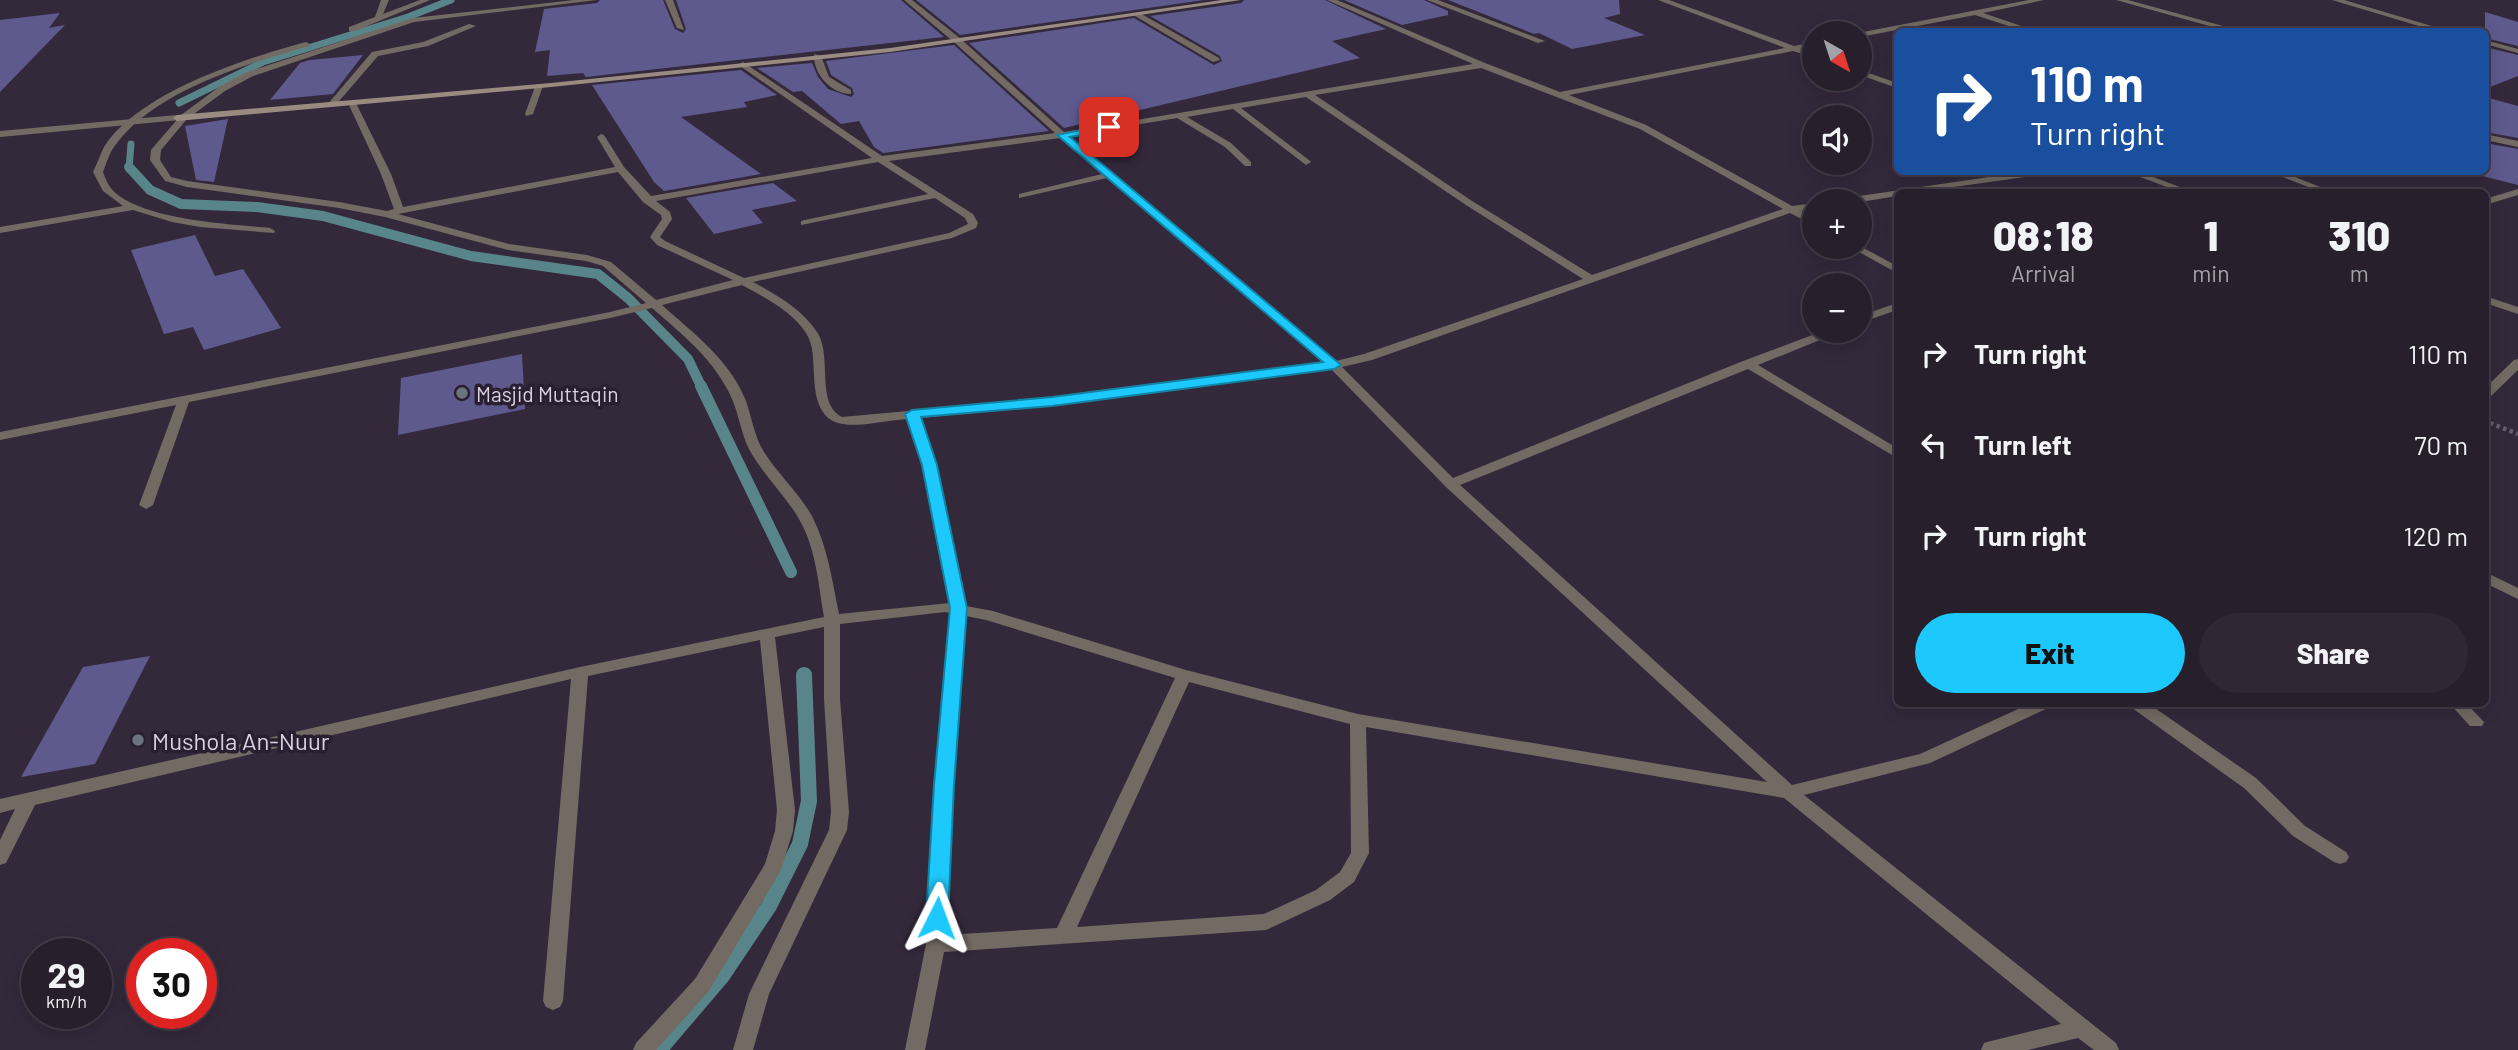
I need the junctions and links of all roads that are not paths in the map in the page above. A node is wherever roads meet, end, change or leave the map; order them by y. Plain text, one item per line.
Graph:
1 (385, 0) edge
2 (426, 0) edge
3 (593, 0) edge
4 (669, 0) edge
5 (908, 0) edge
6 (1237, 0) edge
7 (1331, 0) edge
8 (1431, 0) edge
9 (1662, 0) edge
10 (2039, 0) edge
11 (2120, 0) edge
12 (2336, 0) edge
13 (1973, 13) junction
14 (1138, 14) junction
15 (375, 22) junction
16 (389, 26) junction
17 (472, 26) dead end
18 (681, 28) dead end
19 (1894, 28) edge
20 (1896, 28) edge
21 (2023, 28) edge
22 (2227, 28) edge
23 (2435, 28) edge
24 (1872, 33) edge
25 (340, 34) dead end
26 (318, 40) dead end
27 (958, 41) junction
28 (1541, 41) dead end
29 (2489, 44) edge
30 (1802, 46) edge
31 (1794, 48) junction
32 (1802, 51) edge
33 (2518, 51) edge
34 (817, 56) junction
35 (1216, 60) dead end
36 (743, 64) junction
37 (1482, 65) junction
38 (1872, 77) edge
39 (1894, 85) edge
40 (539, 86) junction
41 (848, 92) dead end
42 (1308, 94) junction
43 (1561, 94) junction
44 (352, 103) junction
45 (331, 105) junction
46 (1234, 106) junction
47 (529, 114) dead end
48 (1179, 116) junction
49 (181, 118) junction
50 (134, 122) junction
51 (0, 134) edge
52 (1062, 135) junction
53 (601, 137) dead end
54 (2489, 138) edge
55 (2518, 144) edge
56 (880, 159) junction
57 (1306, 162) dead end
58 (1248, 164) dead end
59 (621, 169) junction
60 (1109, 175) junction
61 (2018, 175) edge
62 (2140, 175) edge
63 (2283, 175) edge
64 (1923, 189) edge
65 (2180, 189) edge
66 (2321, 189) edge
67 (2518, 192) edge
68 (1894, 193) edge
69 (937, 195) junction
70 (1021, 196) dead end
71 (1872, 197) edge
72 (646, 200) junction
73 (2489, 201) edge
74 (134, 207) junction
75 (1802, 208) edge
76 (1793, 209) junction
77 (399, 211) junction
78 (386, 214) junction
79 (1802, 215) edge
80 (805, 223) dead end
81 (0, 230) edge
82 (270, 231) dead end
83 (1872, 257) edge
84 (1894, 269) edge
85 (1589, 278) junction
86 (740, 282) junction
87 (2489, 300) edge
88 (653, 303) junction
89 (1894, 307) edge
90 (2518, 311) edge
91 (1872, 315) edge
92 (1802, 343) edge
93 (2518, 363) edge
94 (1747, 364) junction
95 (1334, 365) junction
96 (2489, 391) edge
97 (184, 400) junction
98 (912, 414) junction
99 (0, 436) edge
100 (1894, 452) edge
101 (1451, 484) junction
102 (146, 505) dead end
103 (2489, 579) edge
104 (2518, 594) edge
105 (959, 608) junction
106 (832, 620) junction
107 (766, 633) junction
108 (580, 672) junction
109 (1184, 675) junction
110 (2035, 707) edge
111 (2142, 707) edge
112 (2462, 707) edge
113 (1358, 720) junction
114 (2476, 722) dead end
115 (1789, 792) junction
116 (29, 799) junction
117 (0, 806) edge
118 (2340, 857) dead end
119 (0, 858) edge
120 (1065, 934) junction
121 (936, 944) junction
122 (553, 1001) dead end
123 (2080, 1028) junction
124 (643, 1050) edge
125 (743, 1050) edge
126 (915, 1050) edge
127 (1991, 1050) edge
128 (2109, 1050) edge

1 - 15 street
2 - 15 street
3 - 16 street
4 - 18 street
5 - 27 street
6 - 14 main road
7 - 37 street
8 - 28 street
9 - 31 street
10 - 13 street
11 - 22 street
12 - 23 street
13 - 20 street
13 - 21 street
14 - 27 main road
14 - 35 street
15 - 16 street
15 - 25 street
16 - 49 street
17 - 45 street
19 - 24 street
26 - 50 street
27 - 34 main road
27 - 52 street
29 - 33 street
30 - 31 street
31 - 32 street
31 - 43 street
34 - 36 main road
34 - 41 street
36 - 40 main road
36 - 56 street
37 - 42 street
37 - 43 street
38 - 39 street
40 - 44 main road
40 - 47 street
42 - 46 street
42 - 85 street
43 - 76 street
44 - 45 main road
44 - 77 street
45 - 49 main road
46 - 48 street
46 - 57 street
48 - 52 street
48 - 58 street
49 - 50 street
49 - 78 street
50 - 51 street
50 - 74 street
52 - 56 street
52 - 60 street
53 - 59 street
54 - 55 street
56 - 69 street
56 - 72 street
59 - 72 street
59 - 77 street
60 - 70 street
60 - 95 street
61 - 64 street
62 - 65 street
63 - 66 street
67 - 73 street
68 - 71 street
69 - 80 street
69 - 86 street
72 - 86 street
74 - 81 street
74 - 82 street
75 - 76 street
76 - 79 street
76 - 85 street
77 - 78 street
78 - 88 street
83 - 84 street
85 - 95 street
86 - 88 street
86 - 98 street
87 - 90 street
88 - 97 street
88 - 106 street
89 - 91 street
92 - 94 street
93 - 96 street
94 - 100 street
94 - 101 street
95 - 98 street
95 - 101 street
97 - 99 street
97 - 102 street
98 - 105 street
101 - 115 street
103 - 104 street
105 - 106 street
105 - 109 street
105 - 121 street
106 - 107 street
106 - 125 street
107 - 108 street
107 - 124 street
108 - 116 street
108 - 122 street
109 - 113 street
109 - 120 street
110 - 115 street
111 - 118 street
112 - 114 street
113 - 115 street
113 - 120 street
115 - 123 street
116 - 117 street
116 - 119 street
120 - 121 street
121 - 126 street
123 - 127 street
123 - 128 street

